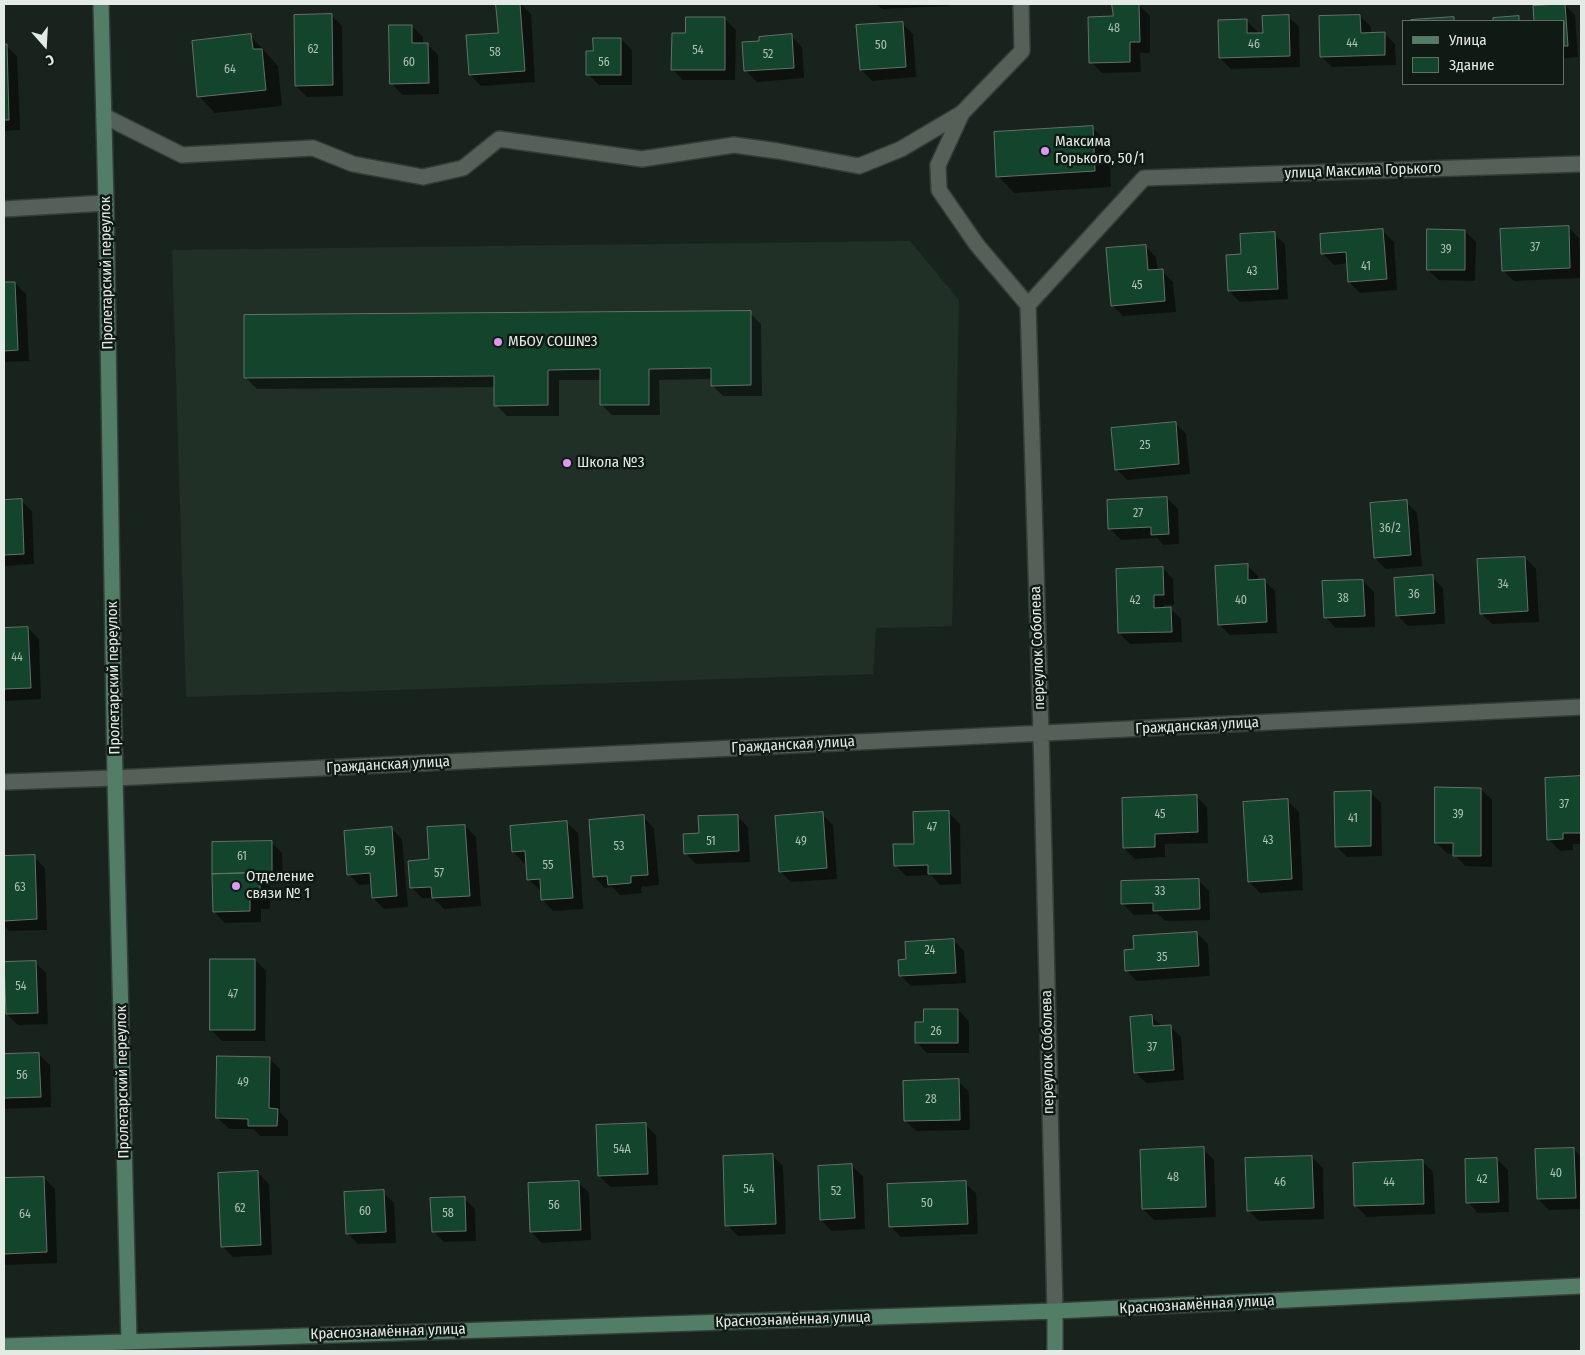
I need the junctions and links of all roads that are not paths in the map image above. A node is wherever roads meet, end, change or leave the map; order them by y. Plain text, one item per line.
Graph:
1 (101, 4) edge
2 (1021, 4) edge
3 (962, 113) junction
4 (104, 116) junction
5 (1581, 164) edge
6 (106, 203) junction
7 (4, 210) edge
8 (1028, 305) junction
9 (1581, 708) edge
10 (1041, 733) junction
11 (115, 778) junction
12 (4, 782) edge
13 (1581, 1286) edge
14 (1055, 1311) junction
15 (4, 1346) edge
16 (130, 1346) edge
17 (1055, 1351) edge

1 - 4 main road, Пролетарский переулок
2 - 3 street
3 - 4 street
3 - 8 street
4 - 6 main road, Пролетарский переулок
5 - 8 street, улица Максима Горького
6 - 7 street
6 - 11 main road, Пролетарский переулок
8 - 10 street, переулок Соболева
9 - 10 street, Гражданская улица
10 - 11 street, Гражданская улица
10 - 14 street, переулок Соболева
11 - 12 street, Гражданская улица
11 - 16 main road, Пролетарский переулок
13 - 14 main road, Краснознамённая улица
14 - 16 main road, Краснознамённая улица
14 - 17 main road, переулок Соболева
15 - 16 main road, Краснознамённая улица

